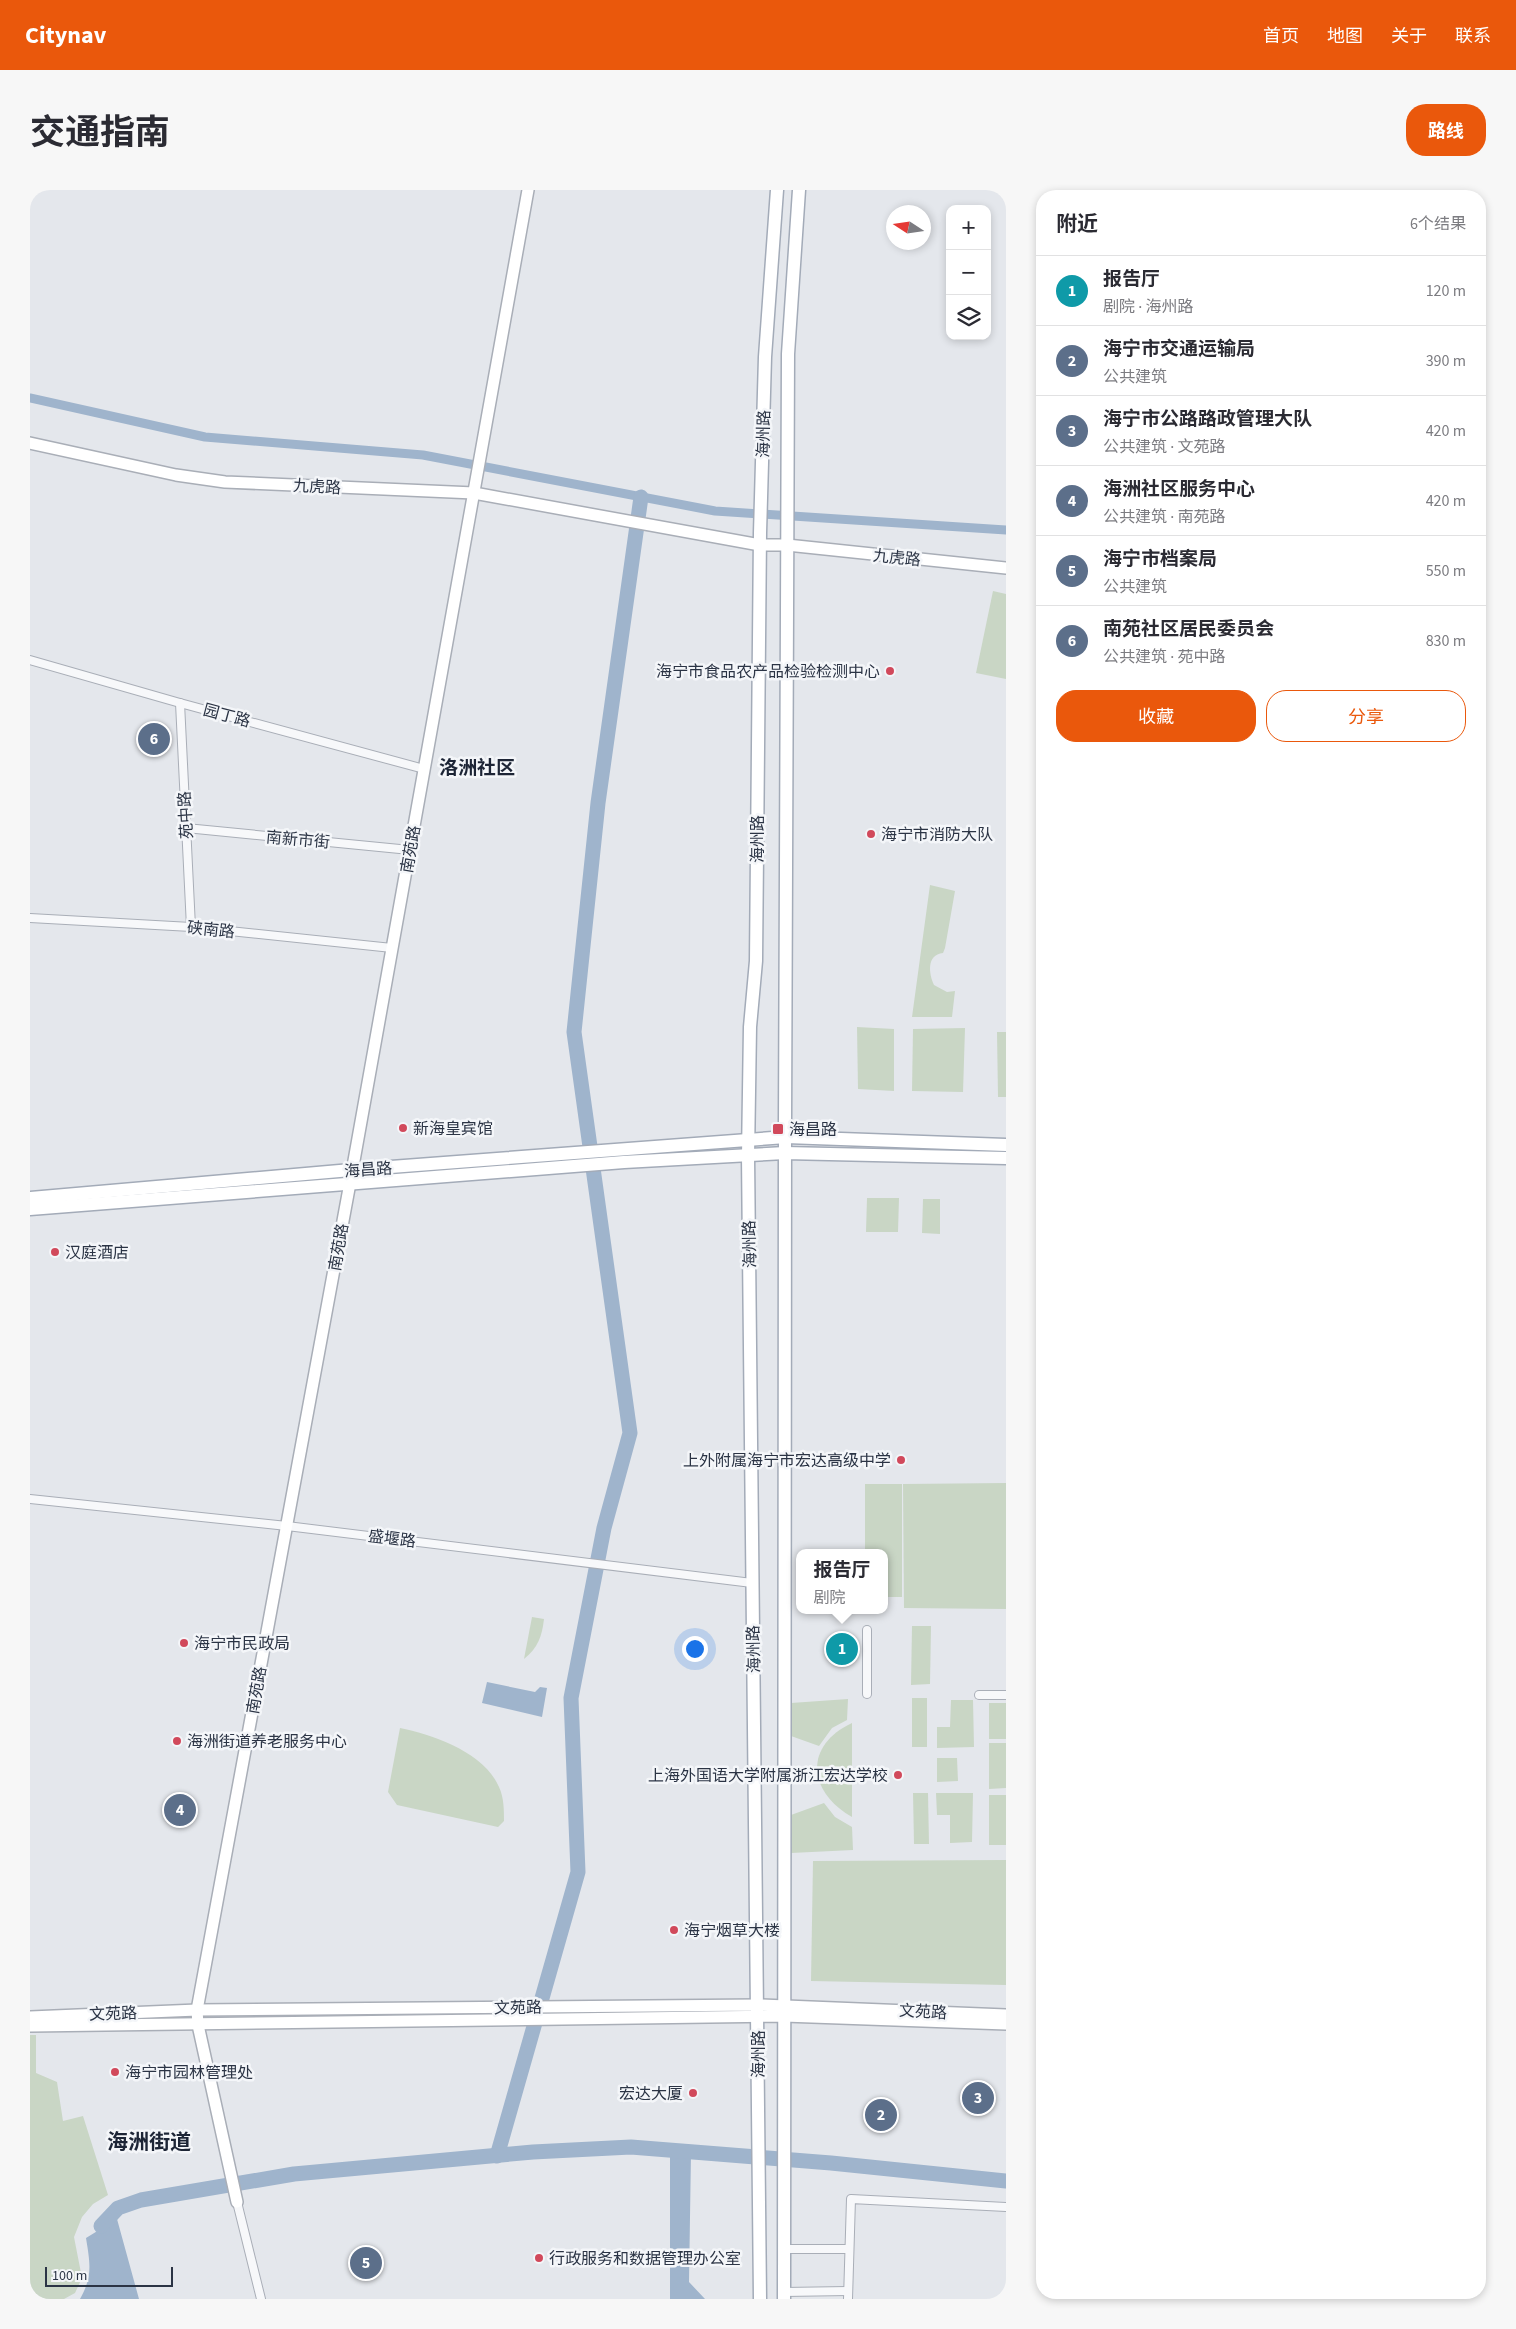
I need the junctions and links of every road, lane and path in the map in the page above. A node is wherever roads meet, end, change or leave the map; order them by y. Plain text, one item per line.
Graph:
1 (528, 190) edge
2 (777, 190) edge
3 (799, 190) edge
4 (30, 443) edge
5 (475, 489) junction
6 (760, 539) junction
7 (787, 540) junction
8 (1006, 568) edge
9 (30, 660) edge
10 (180, 703) junction
11 (424, 769) junction
12 (186, 828) junction
13 (410, 850) junction
14 (30, 918) edge
15 (191, 927) junction
16 (392, 948) junction
17 (786, 1137) junction
18 (748, 1140) junction
19 (1006, 1145) edge
20 (785, 1154) junction
21 (624, 1156) junction
22 (748, 1156) junction
23 (1006, 1158) edge
24 (351, 1176) junction
25 (30, 1198) edge
26 (30, 1209) edge
27 (30, 1499) edge
28 (287, 1526) junction
29 (752, 1583) junction
30 (867, 1630) dead end
31 (867, 1694) dead end
32 (979, 1695) dead end
33 (1006, 1695) edge
34 (198, 2010) junction
35 (784, 2010) junction
36 (758, 2011) junction
37 (1006, 2015) edge
38 (30, 2017) edge
39 (1006, 2024) edge
40 (198, 2025) junction
41 (30, 2026) edge
42 (237, 2202) joint
43 (1006, 2207) edge
44 (784, 2249) junction
45 (850, 2250) junction
46 (848, 2295) edge
47 (784, 2296) edge
48 (261, 2299) edge
49 (760, 2299) edge

1 - 5 street, 南苑路
2 - 6 main road, 海州路
3 - 7 main road, 海州路
4 - 5 street, 九虎路
5 - 6 street, 九虎路
5 - 11 street, 南苑路
6 - 7 street, 九虎路
6 - 18 main road, 海州路
7 - 8 street, 九虎路
7 - 17 main road, 海州路
9 - 10 street, 园丁路
10 - 11 street, 园丁路
10 - 12 street, 苑中路
11 - 13 street, 南苑路
12 - 13 street, 南新市街
12 - 15 street, 苑中路
13 - 16 street, 南苑路
14 - 15 street, 硖南路
15 - 16 street, 硖南路
16 - 24 street, 南苑路
17 - 18 main road, 海昌路
17 - 19 main road, 海昌路
17 - 20 main road, 海州路
18 - 21 main road, 海昌路
18 - 22 main road, 海州路
20 - 22 main road, 海昌路
20 - 23 main road, 海昌路
20 - 35 main road, 海州路
21 - 22 main road, 海昌路
21 - 24 main road, 海昌路
22 - 29 main road, 海州路
24 - 25 main road, 海昌路
24 - 26 main road, 海昌路
24 - 28 street, 南苑路
27 - 28 street, 盛堰路
28 - 29 street, 盛堰路
28 - 34 street, 南苑路
29 - 36 main road, 海州路
30 - 31 street
32 - 33 street
34 - 36 street, 文苑路
34 - 38 street, 文苑路
34 - 40 street, 南苑路
35 - 36 street, 文苑路
35 - 37 street, 文苑路
35 - 39 street, 文苑路
35 - 44 main road, 海州路
36 - 40 street, 文苑路
36 - 49 main road, 海州路
40 - 41 street, 文苑路
40 - 42 street, 南苑路
42 - 48 street
43 - 45 street
44 - 45 street
44 - 47 main road, 海州路
45 - 46 street
46 - 47 street

